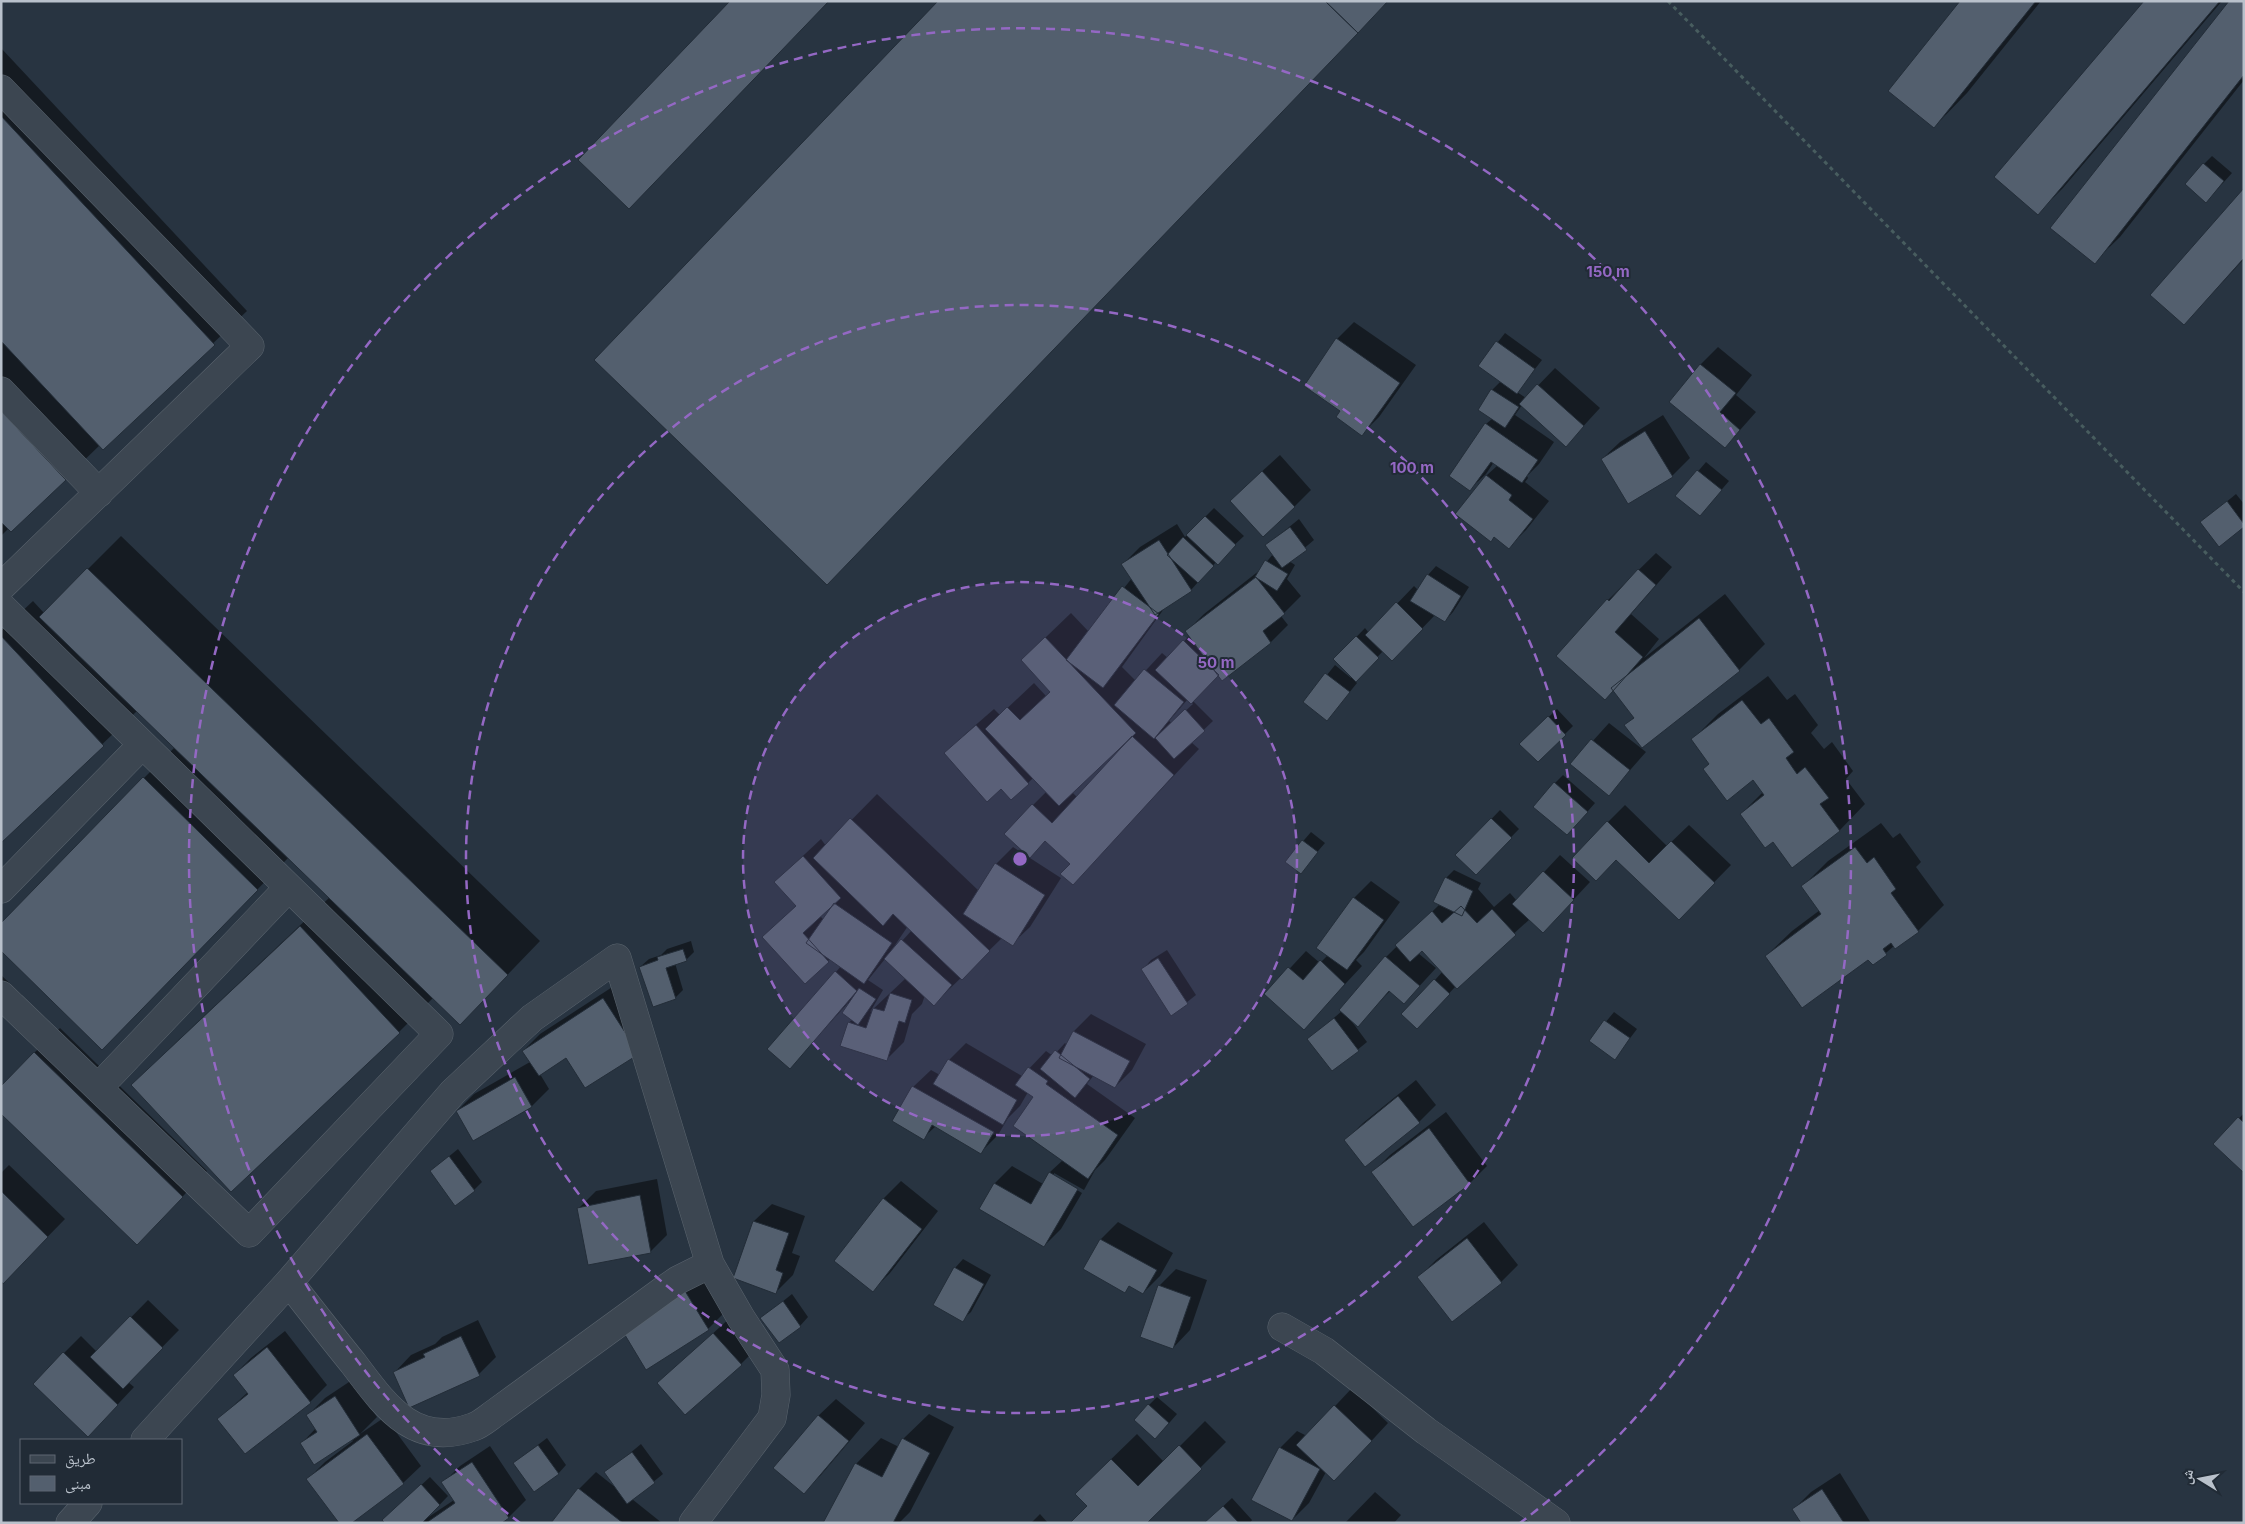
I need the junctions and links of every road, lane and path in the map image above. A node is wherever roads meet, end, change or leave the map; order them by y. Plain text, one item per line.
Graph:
1 (1668, 1) edge
2 (1, 89) edge
3 (1, 390) edge
4 (99, 493) junction
5 (1, 586) edge
6 (2244, 592) edge
7 (1, 606) edge
8 (142, 745) junction
9 (288, 888) junction
10 (1, 889) edge
11 (1, 995) edge
12 (98, 1088) junction
13 (710, 1264) junction
14 (289, 1282) junction
15 (1282, 1328) dead end
16 (146, 1439) edge
17 (87, 1504) edge
18 (70, 1523) edge
19 (693, 1523) edge
20 (1556, 1523) edge

1 - 6 path
2 - 4 street
3 - 4 street
4 - 5 street
7 - 8 street
8 - 9 street
8 - 10 street
9 - 12 street
9 - 12 street
11 - 12 street
13 - 14 street
13 - 14 street
13 - 19 street
14 - 16 street
15 - 20 street
17 - 18 street

